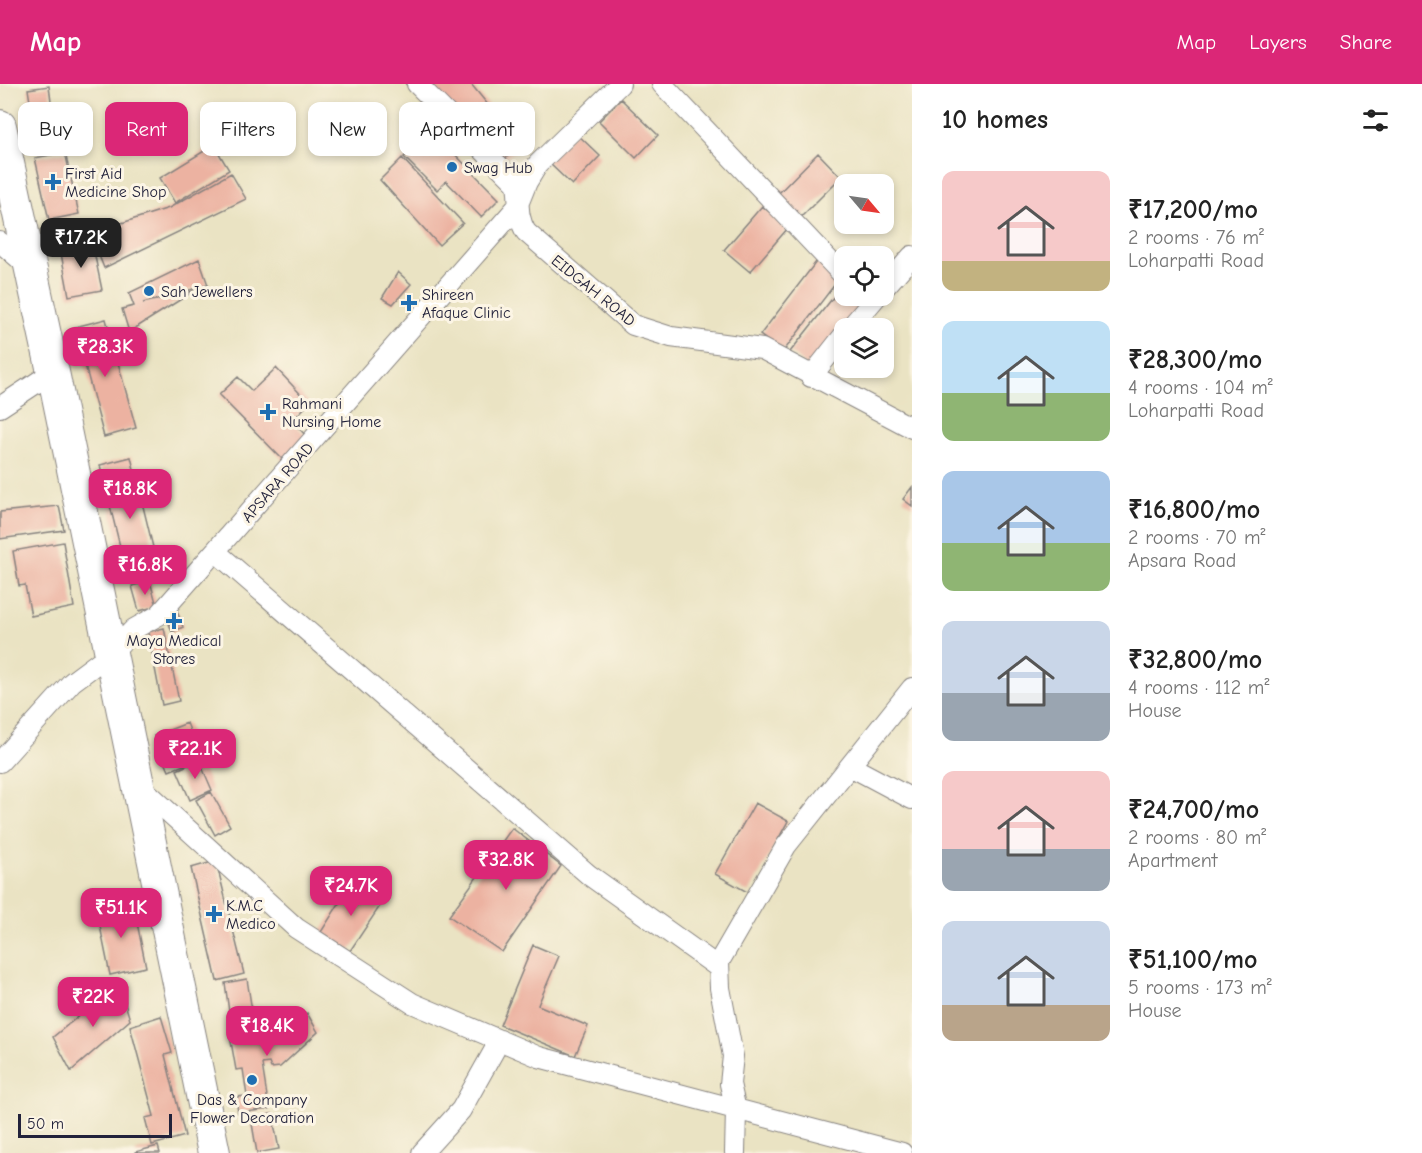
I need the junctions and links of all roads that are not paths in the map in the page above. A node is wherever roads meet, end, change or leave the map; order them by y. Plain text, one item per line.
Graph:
1 (417, 84) edge
2 (620, 84) edge
3 (662, 84) edge
4 (0, 126) edge
5 (517, 207) junction
6 (0, 242) edge
7 (912, 256) edge
8 (834, 265) edge
9 (29, 267) junction
10 (894, 277) edge
11 (834, 348) edge
12 (53, 372) junction
13 (812, 377) junction
14 (0, 407) edge
15 (912, 429) edge
16 (216, 552) junction
17 (111, 653) junction
18 (912, 688) edge
19 (0, 762) edge
20 (850, 766) junction
21 (139, 785) junction
22 (912, 799) edge
23 (718, 966) junction
24 (500, 1040) junction
25 (736, 1110) junction
26 (214, 1153) edge
27 (422, 1153) edge
28 (735, 1153) edge
29 (902, 1153) edge

1 - 5 street, EIDGAH ROAD
2 - 5 street, APSARA ROAD
3 - 8 street
4 - 9 main road
5 - 13 street, EIDGAH ROAD
5 - 16 street, APSARA ROAD
6 - 9 street
7 - 10 street
9 - 12 main road
11 - 13 street
12 - 14 street
12 - 17 main road
13 - 15 street, EIDGAH ROAD
16 - 17 street, APSARA ROAD
16 - 23 street
17 - 19 street, APSARA ROAD
17 - 21 main road
18 - 20 street
20 - 22 street
20 - 23 street
21 - 24 street
21 - 26 main road
23 - 25 street
24 - 25 street
24 - 27 street
25 - 28 street
25 - 29 street

